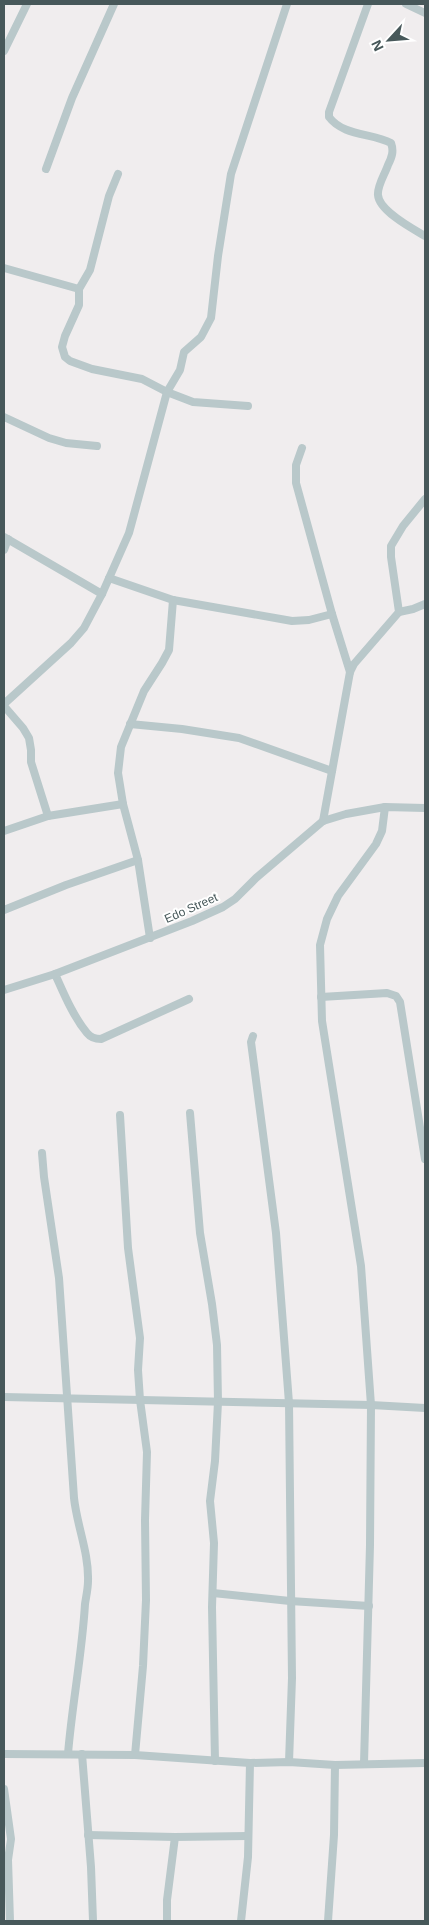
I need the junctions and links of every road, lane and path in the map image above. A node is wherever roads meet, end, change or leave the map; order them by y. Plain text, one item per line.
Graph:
1 (27, 4) edge
2 (114, 4) edge
3 (287, 4) edge
4 (368, 4) edge
5 (406, 4) edge
6 (425, 13) edge
7 (4, 51) edge
8 (46, 169) dead end
9 (118, 174) dead end
10 (425, 236) edge
11 (4, 268) edge
12 (80, 289) junction
13 (167, 392) junction
14 (248, 406) dead end
15 (4, 417) edge
16 (97, 446) dead end
17 (302, 448) dead end
18 (425, 499) edge
19 (6, 538) edge
20 (4, 550) edge
21 (110, 578) junction
22 (102, 594) junction
23 (173, 600) junction
24 (425, 604) edge
25 (399, 612) junction
26 (332, 614) junction
27 (350, 672) junction
28 (4, 705) edge
29 (130, 724) junction
30 (332, 771) junction
31 (123, 804) junction
32 (385, 807) junction
33 (425, 808) edge
34 (48, 816) junction
35 (323, 821) junction
36 (4, 831) edge
37 (138, 860) junction
38 (4, 910) edge
39 (150, 938) junction
40 (54, 974) junction
41 (4, 990) edge
42 (322, 997) junction
43 (188, 999) dead end
44 (253, 1036) dead end
45 (190, 1113) dead end
46 (120, 1116) dead end
47 (42, 1153) dead end
48 (425, 1159) edge
49 (4, 1397) edge
50 (68, 1398) junction
51 (140, 1400) junction
52 (218, 1402) junction
53 (289, 1403) junction
54 (371, 1405) junction
55 (425, 1408) edge
56 (213, 1593) junction
57 (290, 1601) junction
58 (369, 1606) junction
59 (4, 1754) edge
60 (68, 1754) junction
61 (82, 1754) junction
62 (135, 1755) junction
63 (215, 1762) junction
64 (289, 1762) junction
65 (425, 1762) edge
66 (364, 1763) junction
67 (250, 1764) junction
68 (335, 1765) junction
69 (4, 1789) edge
70 (88, 1835) junction
71 (248, 1836) junction
72 (175, 1837) junction
73 (10, 1921) edge
74 (93, 1921) edge
75 (167, 1921) edge
76 (241, 1921) edge
77 (328, 1921) edge

1 - 7 street
2 - 8 street
3 - 13 street
4 - 10 street
5 - 6 street
9 - 12 street
11 - 12 street
12 - 13 street
13 - 14 street
13 - 21 street
15 - 16 street
17 - 26 street
18 - 25 street
19 - 20 street
19 - 22 street
21 - 22 street
21 - 23 street
22 - 28 street
23 - 26 street
23 - 29 street
24 - 25 street
25 - 27 street
26 - 27 street
27 - 30 street
28 - 34 street
29 - 30 street
29 - 31 street
30 - 35 street
31 - 34 street
31 - 37 street
32 - 33 street, Edo Street
32 - 35 street, Edo Street
32 - 42 street
34 - 36 street
35 - 39 street, Edo Street
37 - 38 street
37 - 39 street
39 - 40 street, Edo Street
40 - 41 street, Edo Street
40 - 43 street
42 - 48 street
42 - 54 street
44 - 53 street
45 - 52 street
46 - 51 street
47 - 50 street
49 - 50 street
50 - 51 street
50 - 60 street
51 - 52 street
51 - 62 street
52 - 53 street
52 - 56 street
53 - 54 street
53 - 57 street
54 - 55 street
54 - 58 street
56 - 57 street
56 - 63 street
57 - 58 street
57 - 64 street
58 - 66 street
59 - 60 street
60 - 61 street
61 - 62 street
61 - 70 street
62 - 63 street
63 - 67 street
64 - 67 street
64 - 68 street
65 - 66 street
66 - 68 street
67 - 71 street
68 - 77 street
69 - 73 street
70 - 72 street
70 - 74 street
71 - 72 street
71 - 76 street
72 - 75 street

